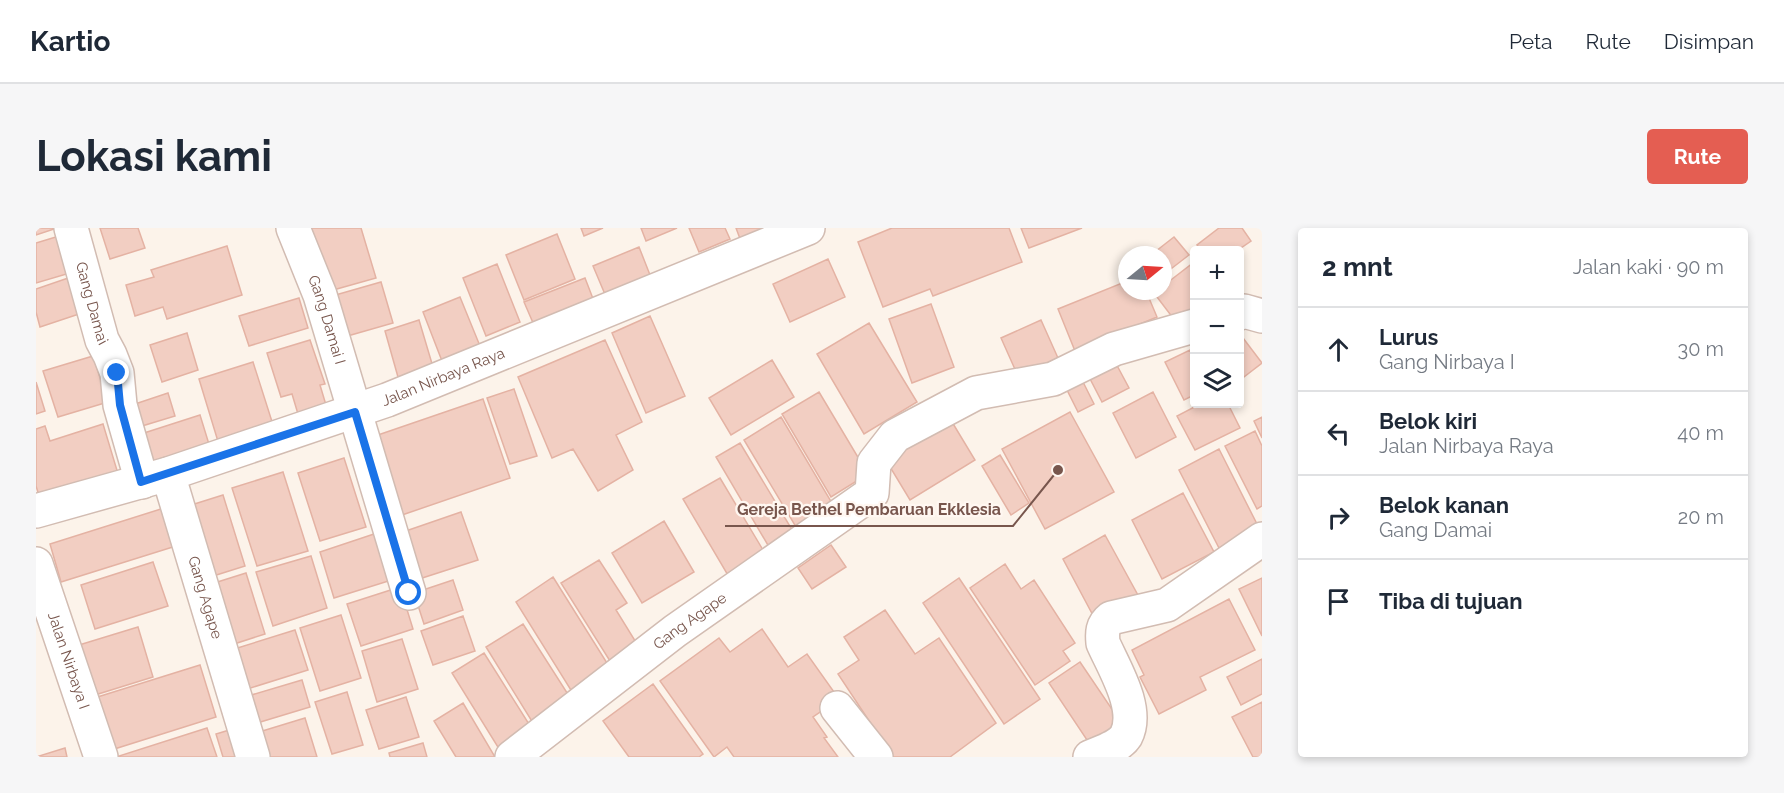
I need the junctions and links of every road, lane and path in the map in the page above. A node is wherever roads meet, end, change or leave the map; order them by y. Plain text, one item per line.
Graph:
1 (71, 228) edge
2 (293, 228) edge
3 (808, 228) edge
4 (1244, 311) edge
5 (1262, 316) edge
6 (1190, 327) edge
7 (355, 412) junction
8 (154, 478) junction
9 (36, 511) edge
10 (1262, 539) edge
11 (36, 564) edge
12 (409, 593) dead end
13 (837, 708) dead end
14 (101, 757) edge
15 (253, 757) edge
16 (513, 757) edge
17 (876, 757) edge
18 (1090, 757) edge

1 - 8 street, Gang Damai
2 - 7 street, Gang Damai I
3 - 7 street, Jalan Nirbaya Raya
4 - 5 street
6 - 16 street, Gang Agape
7 - 8 street, Jalan Nirbaya Raya
7 - 12 street, Gang Damai I
8 - 9 street, Jalan Nirbaya Raya
8 - 15 street, Gang Agape
10 - 18 street
11 - 14 street, Jalan Nirbaya I
13 - 17 street

